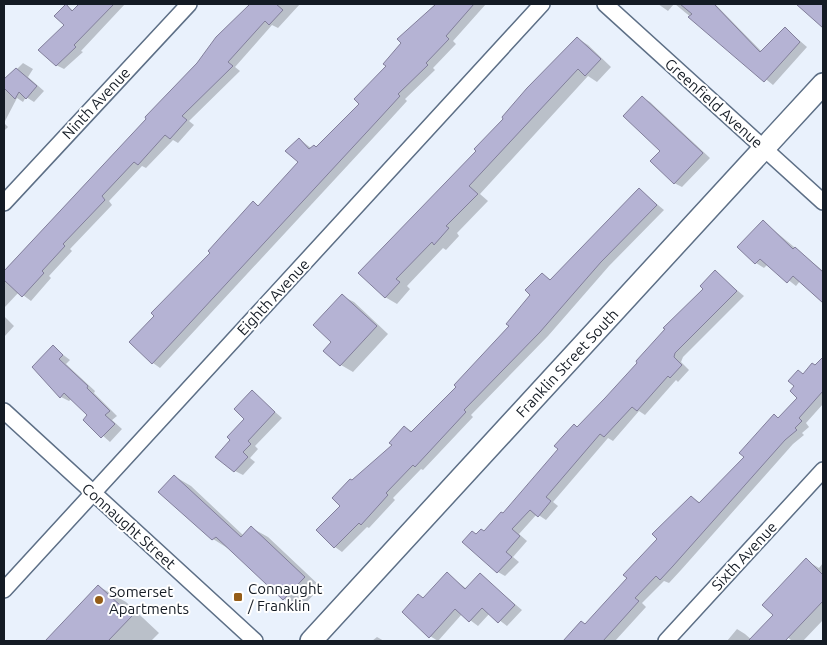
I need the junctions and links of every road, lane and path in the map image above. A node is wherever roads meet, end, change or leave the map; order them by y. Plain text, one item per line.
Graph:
1 (189, 4) edge
2 (542, 4) edge
3 (605, 4) edge
4 (823, 84) edge
5 (764, 149) junction
6 (823, 202) edge
7 (4, 203) edge
8 (4, 411) edge
9 (823, 470) edge
10 (93, 493) junction
11 (4, 590) edge
12 (255, 641) edge
13 (311, 641) edge
14 (666, 641) edge

1 - 7 street, Ninth Avenue
2 - 10 street, Eighth Avenue
3 - 5 street, Greenfield Avenue
4 - 5 street, Franklin Street South
5 - 6 street, Greenfield Avenue
5 - 13 street, Franklin Street South
8 - 10 street, Connaught Street
9 - 14 street, Sixth Avenue
10 - 11 street, Eighth Avenue
10 - 12 street, Connaught Street

